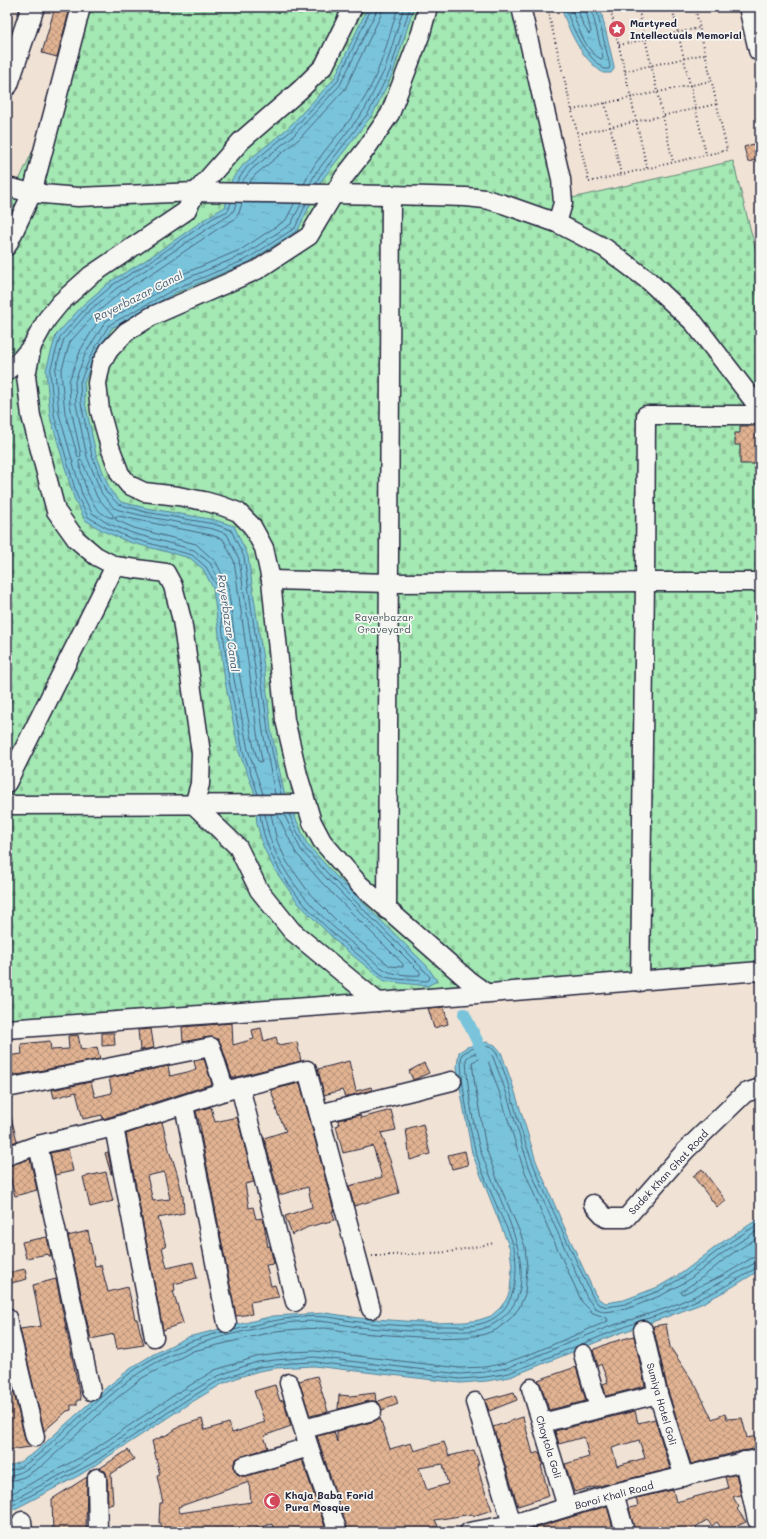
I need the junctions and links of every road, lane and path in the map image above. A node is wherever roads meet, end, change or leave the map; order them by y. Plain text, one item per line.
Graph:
1 (33, 7) edge
2 (81, 7) edge
3 (352, 7) edge
4 (428, 7) edge
5 (521, 7) edge
6 (547, 7) edge
7 (610, 7) edge
8 (638, 7) edge
9 (672, 7) edge
10 (694, 7) edge
11 (750, 7) edge
12 (699, 28) junction
13 (678, 32) junction
14 (646, 39) junction
15 (618, 45) junction
16 (760, 50) edge
17 (705, 54) junction
18 (684, 59) junction
19 (651, 66) junction
20 (625, 71) junction
21 (712, 81) junction
22 (7, 84) edge
23 (690, 85) junction
24 (657, 92) junction
25 (631, 98) junction
26 (605, 103) junction
27 (717, 104) junction
28 (696, 109) junction
29 (572, 110) junction
30 (663, 116) junction
31 (636, 122) junction
32 (611, 127) junction
33 (578, 134) junction
34 (706, 154) junction
35 (673, 162) junction
36 (647, 168) junction
37 (622, 174) junction
38 (7, 187) edge
39 (205, 192) junction
40 (32, 193) junction
41 (334, 194) junction
42 (391, 195) junction
43 (557, 223) junction
44 (7, 246) edge
45 (32, 346) junction
46 (7, 371) edge
47 (760, 409) edge
48 (760, 415) edge
49 (115, 566) junction
50 (271, 580) junction
51 (645, 582) junction
52 (760, 582) edge
53 (390, 583) junction
54 (7, 783) edge
55 (306, 804) junction
56 (7, 805) edge
57 (194, 805) junction
58 (387, 910) junction
59 (760, 971) edge
60 (640, 982) junction
61 (486, 993) junction
62 (378, 1002) junction
63 (7, 1029) edge
64 (452, 1081) dead end
65 (7, 1088) edge
66 (760, 1088) edge
67 (232, 1089) junction
68 (184, 1105) junction
69 (319, 1114) junction
70 (114, 1127) junction
71 (38, 1145) junction
72 (7, 1156) edge
73 (593, 1204) dead end
74 (494, 1243) dead end
75 (359, 1267) junction
76 (295, 1302) dead end
77 (371, 1309) dead end
78 (7, 1318) edge
79 (227, 1323) dead end
80 (643, 1330) dead end
81 (154, 1337) dead end
82 (583, 1354) dead end
83 (289, 1383) dead end
84 (531, 1388) dead end
85 (91, 1391) dead end
86 (658, 1394) junction
87 (475, 1402) dead end
88 (599, 1408) junction
89 (372, 1411) dead end
90 (542, 1423) junction
91 (304, 1429) junction
92 (35, 1437) dead end
93 (309, 1447) junction
94 (752, 1460) edge
95 (244, 1466) dead end
96 (684, 1477) junction
97 (97, 1478) dead end
98 (614, 1493) junction
99 (567, 1507) junction
100 (757, 1520) dead end
101 (505, 1527) edge
102 (98, 1532) edge
103 (338, 1532) edge
104 (469, 1532) edge
105 (625, 1532) edge

1 - 22 main road
2 - 40 street
3 - 39 street
4 - 41 street
5 - 43 street
6 - 29 path
7 - 15 path
8 - 14 path
9 - 13 path
10 - 12 path
11 - 16 main road
12 - 13 path
12 - 17 path
13 - 14 path
13 - 18 path
14 - 15 path
14 - 19 path
15 - 20 path
17 - 18 path
17 - 21 path
18 - 19 path
18 - 23 path
19 - 20 path
19 - 24 path
20 - 25 path
21 - 23 path
21 - 27 path
23 - 24 path
23 - 28 path
24 - 25 path
24 - 30 path
25 - 26 path
25 - 31 path
26 - 29 path
26 - 32 path
27 - 28 path
27 - 34 path
28 - 30 path
28 - 34 path
29 - 33 path
30 - 31 path
30 - 35 path
31 - 32 path
31 - 36 path
32 - 33 path
32 - 37 path
33 - 37 path
34 - 35 path
35 - 36 path
36 - 37 path
38 - 40 street
39 - 40 street
39 - 41 street
39 - 45 street
40 - 44 street
41 - 42 street
41 - 50 street
42 - 43 street
42 - 53 street
43 - 47 street
45 - 46 street
45 - 49 street
48 - 51 street
49 - 54 street
49 - 57 street
50 - 53 street
50 - 55 street
51 - 52 street
51 - 53 street
51 - 60 street
53 - 58 street
55 - 57 street
55 - 58 street
56 - 57 street
57 - 62 street
58 - 61 street
59 - 60 street
60 - 61 street
61 - 62 street
62 - 63 street
64 - 69 street
65 - 67 street
66 - 73 street, Sadek Khan Ghat Road
67 - 68 street
67 - 69 street
67 - 76 street
68 - 70 street
68 - 79 street
69 - 75 street
70 - 71 street
70 - 81 street
71 - 72 street
71 - 85 street
74 - 75 path
75 - 77 street
78 - 92 street
80 - 86 street, Sumiya Hotel Goli
82 - 88 street
83 - 91 street
84 - 90 street, Choytola Goli
86 - 88 street
86 - 96 street, Sumiya Hotel Goli
87 - 101 street
88 - 90 street
89 - 91 street
90 - 99 street, Choytola Goli
91 - 93 street
93 - 95 street
93 - 103 street
94 - 96 street, Boroi Khali Road
94 - 100 street
96 - 98 street, Boroi Khali Road
97 - 102 street
98 - 99 street, Boroi Khali Road
98 - 105 street
99 - 101 street, Boroi Khali Road
101 - 104 street, Boroi Khali Road

